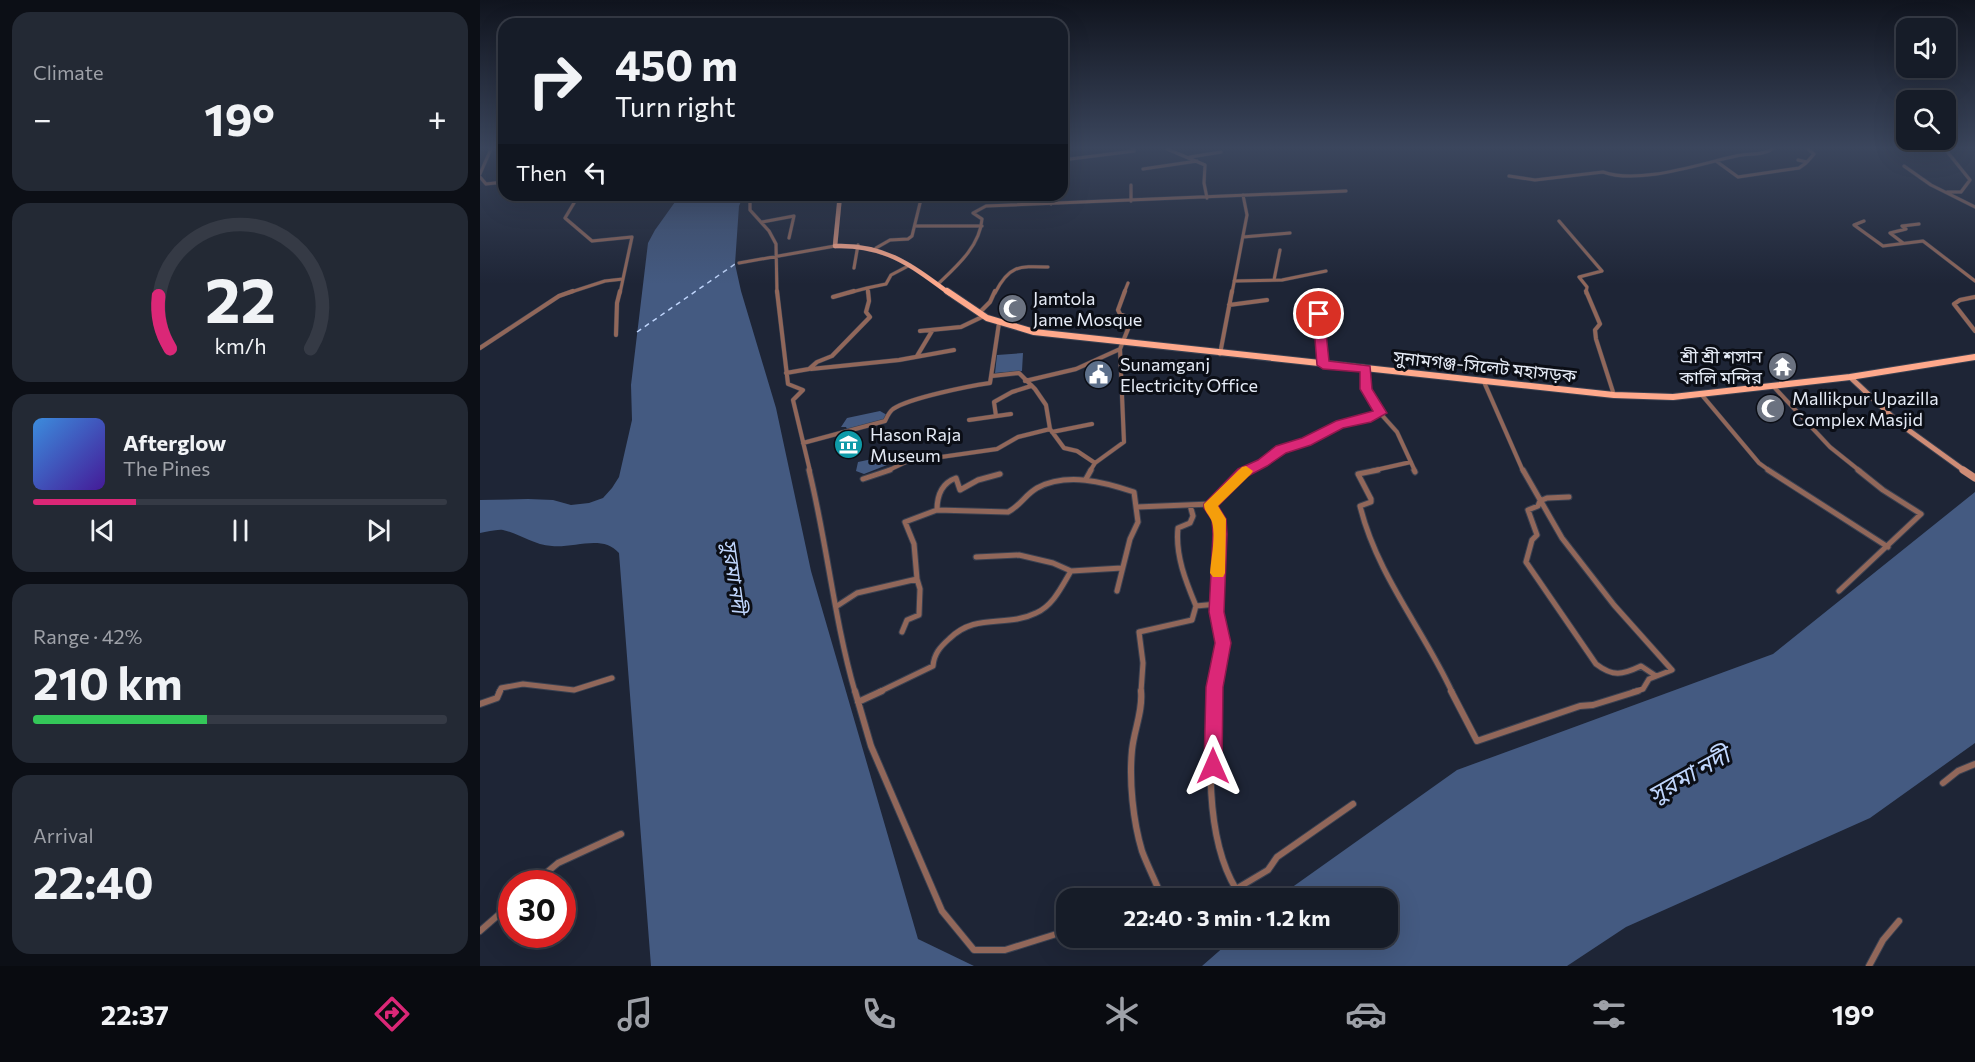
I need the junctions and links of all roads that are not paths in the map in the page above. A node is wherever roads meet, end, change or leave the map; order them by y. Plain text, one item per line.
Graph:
1 (1131, 194) edge
2 (1206, 194) edge
3 (1267, 194) edge
4 (1951, 194) edge
5 (1243, 195) junction
6 (1207, 198) junction
7 (574, 201) edge
8 (748, 201) edge
9 (839, 201) edge
10 (921, 201) edge
11 (1051, 201) edge
12 (1131, 201) junction
13 (1051, 204) junction
14 (1975, 207) edge
15 (1559, 221) dead end
16 (1864, 221) dead end
17 (762, 222) junction
18 (1919, 224) dead end
19 (916, 226) junction
20 (982, 226) junction
21 (1290, 233) dead end
22 (1243, 237) junction
23 (789, 238) dead end
24 (1903, 243) junction
25 (858, 245) junction
26 (835, 246) junction
27 (876, 248) junction
28 (1280, 250) dead end
29 (778, 256) junction
30 (740, 263) dead end
31 (910, 264) junction
32 (1048, 267) dead end
33 (854, 268) dead end
34 (1326, 271) dead end
35 (623, 279) junction
36 (1274, 280) junction
37 (1234, 281) junction
38 (1975, 281) edge
39 (1128, 283) dead end
40 (938, 284) junction
41 (867, 288) junction
42 (833, 297) dead end
43 (1975, 297) edge
44 (1267, 300) dead end
45 (1229, 305) junction
46 (1319, 314) dead end
47 (981, 315) junction
48 (999, 323) junction
49 (920, 331) dead end
50 (932, 331) junction
51 (1975, 331) edge
52 (616, 335) dead end
53 (1124, 343) junction
54 (480, 348) edge
55 (1120, 349) junction
56 (954, 350) dead end
57 (1220, 354) junction
58 (917, 356) junction
59 (1975, 357) edge
60 (1323, 365) junction
61 (809, 369) junction
62 (1366, 369) junction
63 (786, 373) junction
64 (992, 376) junction
65 (1850, 377) junction
66 (1025, 381) junction
67 (1484, 382) junction
68 (1031, 386) junction
69 (1773, 386) junction
70 (1701, 394) junction
71 (1614, 395) junction
72 (1380, 413) junction
73 (1011, 414) dead end
74 (996, 416) junction
75 (969, 420) dead end
76 (1092, 424) dead end
77 (1051, 430) junction
78 (803, 443) junction
79 (1411, 462) junction
80 (1095, 463) junction
81 (1415, 472) dead end
82 (1000, 474) dead end
83 (1975, 478) edge
84 (863, 479) dead end
85 (1086, 479) junction
86 (1569, 497) dead end
87 (1539, 501) junction
88 (1211, 504) junction
89 (1190, 505) junction
90 (1137, 507) junction
91 (937, 510) junction
92 (1888, 547) junction
93 (976, 557) dead end
94 (1122, 568) junction
95 (1071, 572) junction
96 (917, 579) junction
97 (1118, 591) dead end
98 (1839, 591) dead end
99 (1217, 604) junction
100 (837, 606) junction
101 (1196, 606) junction
102 (902, 632) dead end
103 (1656, 676) junction
104 (612, 678) dead end
105 (858, 702) junction
106 (480, 704) edge
107 (1975, 764) edge
108 (1943, 783) dead end
109 (1353, 804) dead end
110 (621, 834) dead end
111 (550, 870) edge
112 (1158, 888) edge
113 (1235, 888) edge
114 (1238, 888) edge
115 (498, 915) edge
116 (1899, 921) dead end
117 (480, 931) edge
118 (1056, 934) edge
119 (1869, 966) edge

1 - 12 street
2 - 6 street
3 - 5 street
4 - 14 street
5 - 6 street
5 - 22 street
6 - 12 street
7 - 35 street
8 - 17 street
9 - 26 main road
10 - 19 street
11 - 13 street
12 - 13 street
13 - 20 street
15 - 71 street
16 - 24 street
17 - 23 street
17 - 29 street
18 - 24 street
19 - 20 street
19 - 27 street
20 - 40 street
21 - 22 street
22 - 37 street
24 - 38 street
25 - 26 main road, সুনামগঞ্জ-সিলেট মহাসড়ক
25 - 27 main road, সুনামগঞ্জ-সিলেট মহাসড়ক
25 - 33 street
26 - 29 street
27 - 31 main road, সুনামগঞ্জ-সিলেট মহাসড়ক
28 - 36 street
29 - 30 street
29 - 63 street
31 - 40 main road, সুনামগঞ্জ-সিলেট মহাসড়ক
31 - 41 street
32 - 47 street
34 - 36 street
35 - 52 street
35 - 54 street
36 - 37 street
37 - 45 street
39 - 53 street
40 - 47 main road, সুনামগঞ্জ-সিলেট মহাসড়ক
41 - 42 street
41 - 61 street
43 - 51 street
44 - 45 street
45 - 57 street
46 - 60 street
47 - 48 main road, সুনামগঞ্জ-সিলেট মহাসড়ক
47 - 50 street
48 - 53 main road, সুনামগঞ্জ-সিলেট মহাসড়ক
48 - 64 street
49 - 50 street
50 - 58 street
53 - 55 street
53 - 57 main road, সুনামগঞ্জ-সিলেট মহাসড়ক
55 - 66 street
55 - 80 street
56 - 58 street
57 - 60 main road, সুনামগঞ্জ-সিলেট মহাসড়ক
58 - 61 street
59 - 65 main road, সুনামগঞ্জ-সিলেট মহাসড়ক
60 - 62 main road, সুনামগঞ্জ-সিলেট মহাসড়ক
61 - 63 street
62 - 67 main road, সুনামগঞ্জ-সিলেট মহাসড়ক
62 - 72 street
63 - 78 street
64 - 66 street
64 - 78 street
65 - 69 main road, সুনামগঞ্জ-সিলেট মহাসড়ক
65 - 83 main road
66 - 68 street
67 - 71 main road, সুনামগঞ্জ-সিলেট মহাসড়ক
67 - 87 street
68 - 74 street
68 - 77 street
69 - 70 main road, সুনামগঞ্জ-সিলেট মহাসড়ক
69 - 92 street
70 - 71 main road, সুনামগঞ্জ-সিলেট মহাসড়ক
70 - 92 street
72 - 79 street
72 - 88 street
73 - 74 street
74 - 75 street
76 - 77 street
77 - 80 street
77 - 84 street
78 - 100 street
79 - 81 street
79 - 103 street
80 - 85 street
82 - 91 street
85 - 90 street
85 - 91 street
86 - 87 street
87 - 103 street
87 - 103 street
88 - 89 street
88 - 99 street
89 - 90 street
89 - 101 street
90 - 94 street
91 - 96 street
92 - 98 street
93 - 95 street
94 - 95 street
94 - 97 street
95 - 105 street
96 - 100 street
96 - 102 street
99 - 101 street
99 - 113 street
100 - 105 street
101 - 112 street
104 - 106 street
105 - 118 street
107 - 108 street
109 - 114 street
110 - 111 street
115 - 117 street
116 - 119 street

